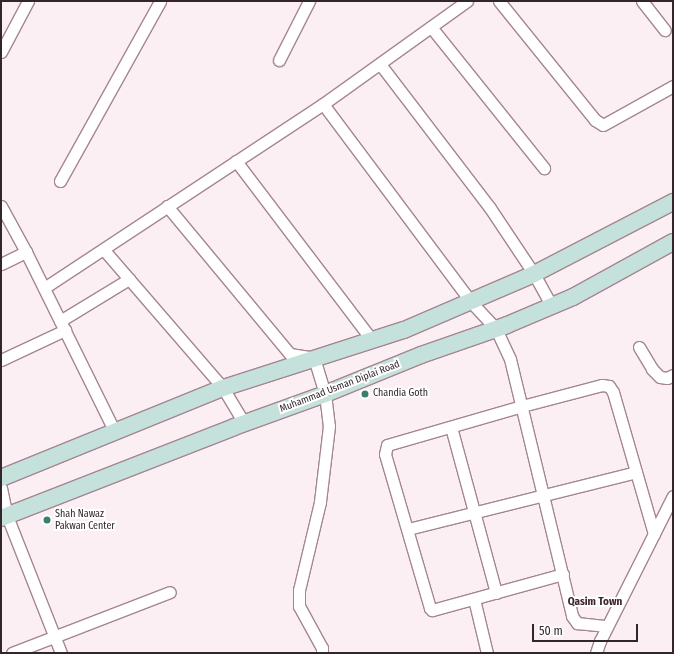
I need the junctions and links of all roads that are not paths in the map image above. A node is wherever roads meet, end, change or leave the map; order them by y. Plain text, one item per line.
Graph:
1 (28, 1) edge
2 (160, 1) edge
3 (309, 1) edge
4 (467, 1) edge
5 (499, 1) edge
6 (642, 1) edge
7 (431, 27) junction
8 (665, 30) dead end
9 (1, 52) edge
10 (279, 60) dead end
11 (380, 64) junction
12 (673, 86) edge
13 (323, 104) junction
14 (236, 161) junction
15 (544, 168) dead end
16 (60, 181) dead end
17 (673, 202) edge
18 (1, 206) edge
19 (166, 206) junction
20 (673, 242) edge
21 (104, 250) junction
22 (26, 252) junction
23 (1, 264) edge
24 (534, 274) junction
25 (129, 279) junction
26 (44, 288) junction
27 (471, 302) junction
28 (552, 306) junction
29 (62, 325) junction
30 (496, 329) junction
31 (371, 339) junction
32 (639, 347) dead end
33 (314, 358) junction
34 (1, 360) edge
35 (673, 375) edge
36 (223, 388) junction
37 (325, 394) junction
38 (522, 406) junction
39 (244, 423) junction
40 (451, 427) junction
41 (115, 432) junction
42 (636, 472) junction
43 (1, 478) edge
44 (1, 488) edge
45 (543, 494) junction
46 (673, 496) edge
47 (474, 512) junction
48 (4, 517) edge
49 (408, 529) junction
50 (654, 534) junction
51 (563, 574) junction
52 (170, 592) dead end
53 (496, 593) junction
54 (474, 599) junction
55 (607, 626) junction
56 (55, 637) junction
57 (12, 653) edge
58 (61, 653) edge
59 (322, 653) edge
60 (487, 653) edge
61 (596, 653) edge

1 - 9 street
2 - 16 street
3 - 10 street
4 - 7 street
5 - 12 street
6 - 8 street
7 - 11 street
7 - 15 street
11 - 13 street
11 - 24 street
13 - 14 street
13 - 27 street
14 - 19 street
14 - 31 street
17 - 24 street
18 - 22 street
19 - 21 street
19 - 33 street
20 - 28 street, Muhammad Usman Diplai Road
21 - 25 street
21 - 26 street
22 - 23 street
22 - 26 street
24 - 27 street
24 - 28 street
25 - 29 street
25 - 36 street
26 - 29 street
27 - 30 street
27 - 31 street
28 - 30 street, Muhammad Usman Diplai Road
29 - 34 street
29 - 41 street
30 - 37 street, Muhammad Usman Diplai Road
30 - 38 street
31 - 33 street
32 - 35 street
33 - 36 street
33 - 37 street
36 - 39 street
36 - 41 street
37 - 39 street, Muhammad Usman Diplai Road
37 - 59 street
38 - 40 street
38 - 42 street
38 - 45 street
39 - 48 street, Muhammad Usman Diplai Road
40 - 47 street
40 - 49 street
41 - 43 street
42 - 45 street
42 - 50 street
44 - 48 street
45 - 47 street
45 - 51 street
46 - 50 street
47 - 49 street
47 - 53 street
48 - 56 street
49 - 54 street
50 - 55 street
51 - 53 street
51 - 55 street
52 - 56 street
53 - 54 street
54 - 60 street
55 - 61 street
56 - 57 street
56 - 58 street

